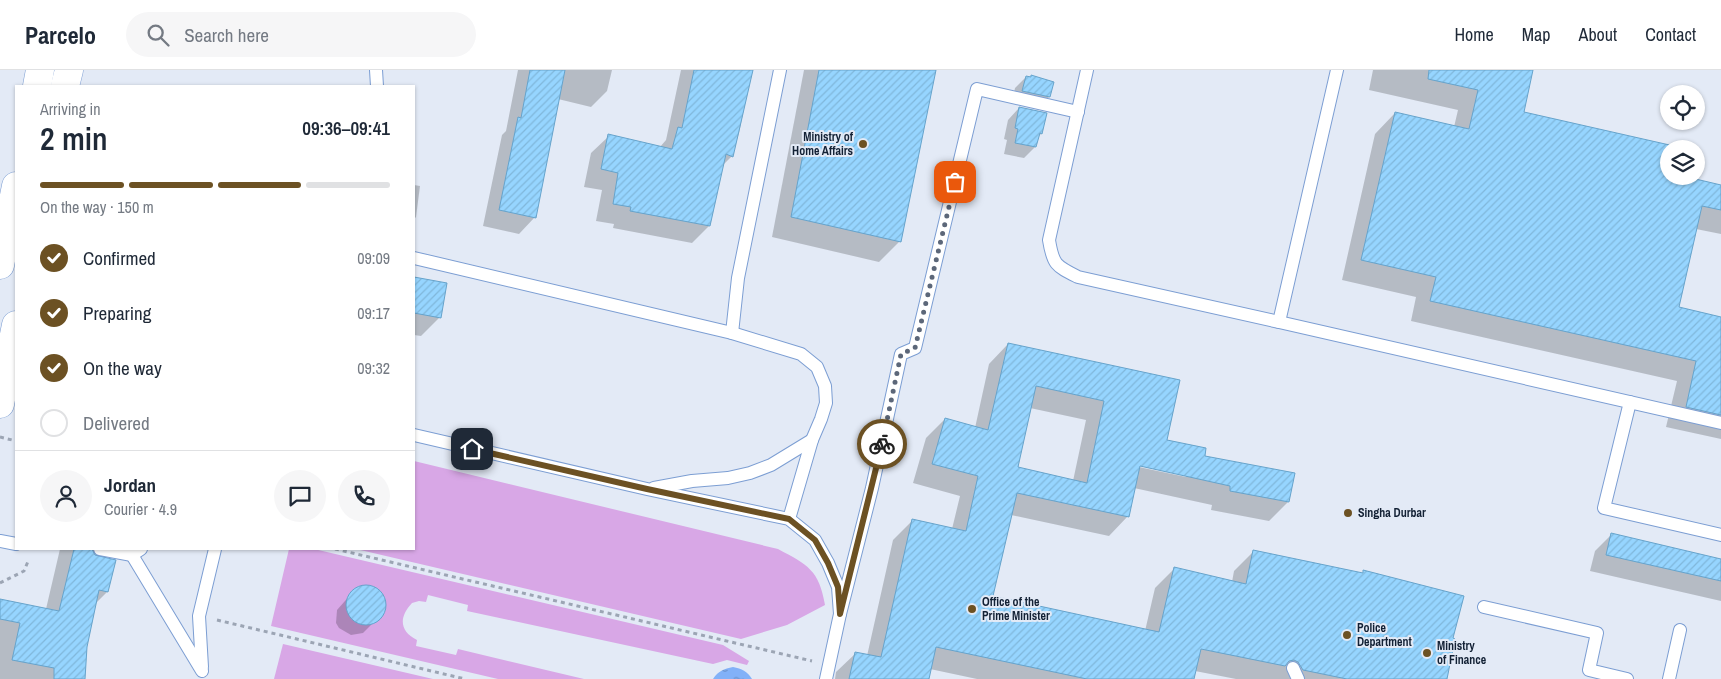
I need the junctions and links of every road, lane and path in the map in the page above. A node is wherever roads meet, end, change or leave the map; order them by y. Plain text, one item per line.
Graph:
1 (40, 70) edge
2 (69, 70) edge
3 (376, 70) edge
4 (780, 70) edge
5 (1087, 70) edge
6 (1337, 70) edge
7 (37, 85) edge
8 (66, 85) edge
9 (377, 85) edge
10 (1078, 112) junction
11 (15, 191) edge
12 (415, 258) edge
13 (0, 265) edge
14 (1279, 322) junction
15 (15, 330) edge
16 (732, 333) junction
17 (1630, 402) junction
18 (0, 404) edge
19 (1721, 423) edge
20 (415, 435) edge
21 (0, 437) edge
22 (812, 440) junction
23 (15, 441) edge
24 (647, 489) junction
25 (789, 519) junction
26 (1721, 535) edge
27 (0, 541) edge
28 (15, 544) edge
29 (112, 550) edge
30 (216, 550) edge
31 (339, 550) edge
32 (137, 552) edge
33 (30, 556) dead end
34 (0, 583) edge
35 (1484, 607) dead end
36 (840, 614) junction
37 (199, 616) junction
38 (1680, 630) dead end
39 (829, 665) junction
40 (203, 675) edge
41 (465, 679) edge
42 (826, 679) edge
43 (1627, 679) edge
44 (1669, 679) edge

1 - 7 main road
2 - 8 main road
3 - 9 lane
4 - 16 lane
5 - 10 lane
6 - 14 lane
10 - 14 lane
10 - 36 lane
11 - 13 main road
12 - 16 lane
14 - 17 lane
15 - 18 main road
16 - 22 lane
17 - 19 lane
17 - 26 lane
20 - 24 lane
21 - 23 path
22 - 24 lane
22 - 25 lane
24 - 25 lane
25 - 36 lane
27 - 28 lane
29 - 32 lane
30 - 37 lane
31 - 39 path
32 - 40 lane
33 - 34 path
35 - 43 lane
36 - 39 lane
37 - 40 lane
37 - 41 path
38 - 44 lane
39 - 42 lane

